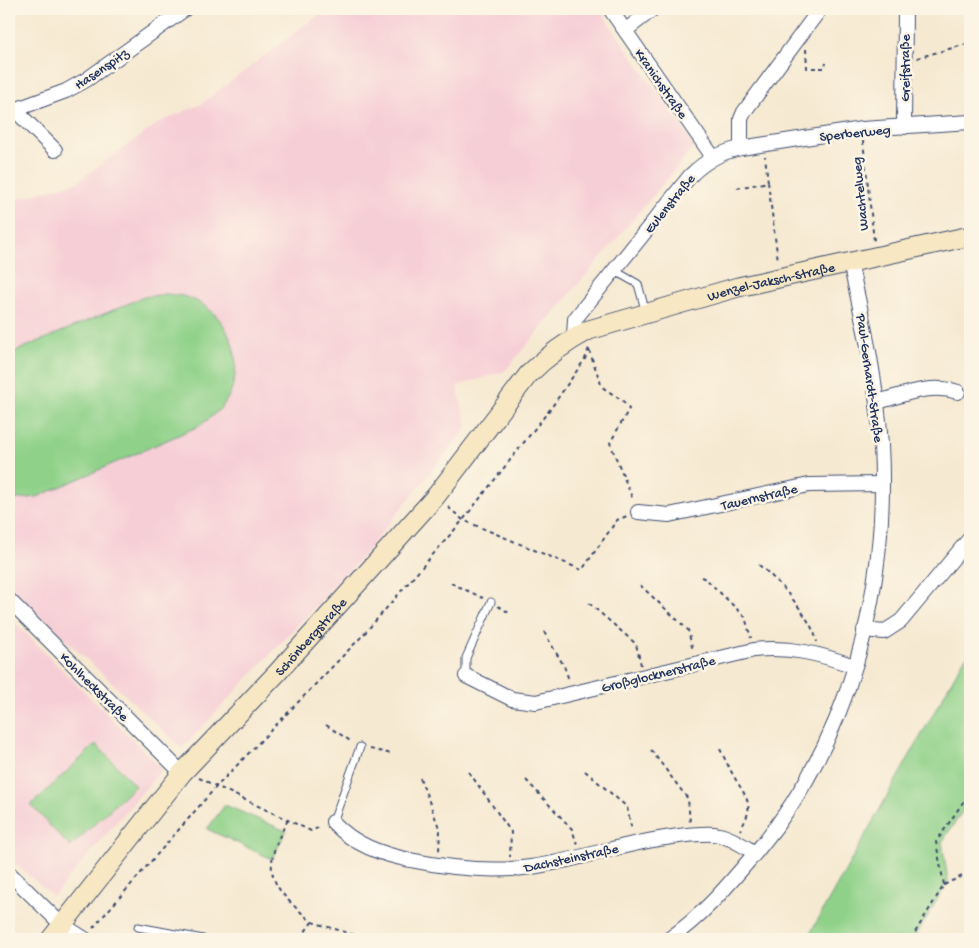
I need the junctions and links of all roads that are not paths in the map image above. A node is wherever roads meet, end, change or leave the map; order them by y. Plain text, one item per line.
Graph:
1 (185, 9) edge
2 (610, 9) edge
3 (653, 9) edge
4 (820, 9) edge
5 (905, 9) edge
6 (626, 30) junction
7 (10, 108) edge
8 (970, 122) edge
9 (904, 126) junction
10 (741, 148) junction
11 (55, 150) dead end
12 (713, 157) junction
13 (970, 236) edge
14 (850, 263) junction
15 (615, 271) junction
16 (646, 313) junction
17 (582, 334) junction
18 (958, 392) dead end
19 (876, 402) junction
20 (881, 484) junction
21 (638, 512) road end
22 (970, 538) edge
23 (9, 600) edge
24 (491, 602) dead end
25 (864, 630) junction
26 (854, 666) junction
27 (466, 676) joint
28 (360, 747) dead end
29 (184, 771) junction
30 (333, 822) joint
31 (755, 853) junction
32 (9, 873) edge
33 (138, 927) dead end
34 (56, 932) edge
35 (162, 936) edge
36 (84, 939) edge
37 (204, 939) edge
38 (669, 939) edge

1 - 7 street, Hasenspitz
2 - 6 street, Kranichstraße
3 - 6 street
4 - 10 street
5 - 9 street, Greifstraße
6 - 12 street, Kranichstraße
7 - 11 street
8 - 9 street, Sperberweg
9 - 10 street, Sperberweg
10 - 12 street, Eulenstraße
12 - 15 street, Eulenstraße
13 - 14 street, Wenzel-Jaksch-Straße
14 - 16 street, Wenzel-Jaksch-Straße
14 - 19 street, Paul-Gerhardt-Straße
15 - 16 lane
15 - 17 street, Eulenstraße
16 - 17 street, Wenzel-Jaksch-Straße
17 - 29 street, Schönbergstraße
18 - 19 street
19 - 20 street, Paul-Gerhardt-Straße
20 - 21 street, Tauernstraße
20 - 25 street, Paul-Gerhardt-Straße
22 - 25 street
23 - 29 street, Kohlheckstraße
24 - 27 lane
25 - 26 street, Paul-Gerhardt-Straße
26 - 27 street, Großglocknerstraße
26 - 31 street, Paul-Gerhardt-Straße
28 - 30 lane
29 - 34 street, Schönbergstraße
30 - 31 street, Dachsteinstraße
31 - 38 street, Paul-Gerhardt-Straße
32 - 34 street
33 - 35 lane
34 - 36 street
35 - 37 lane

